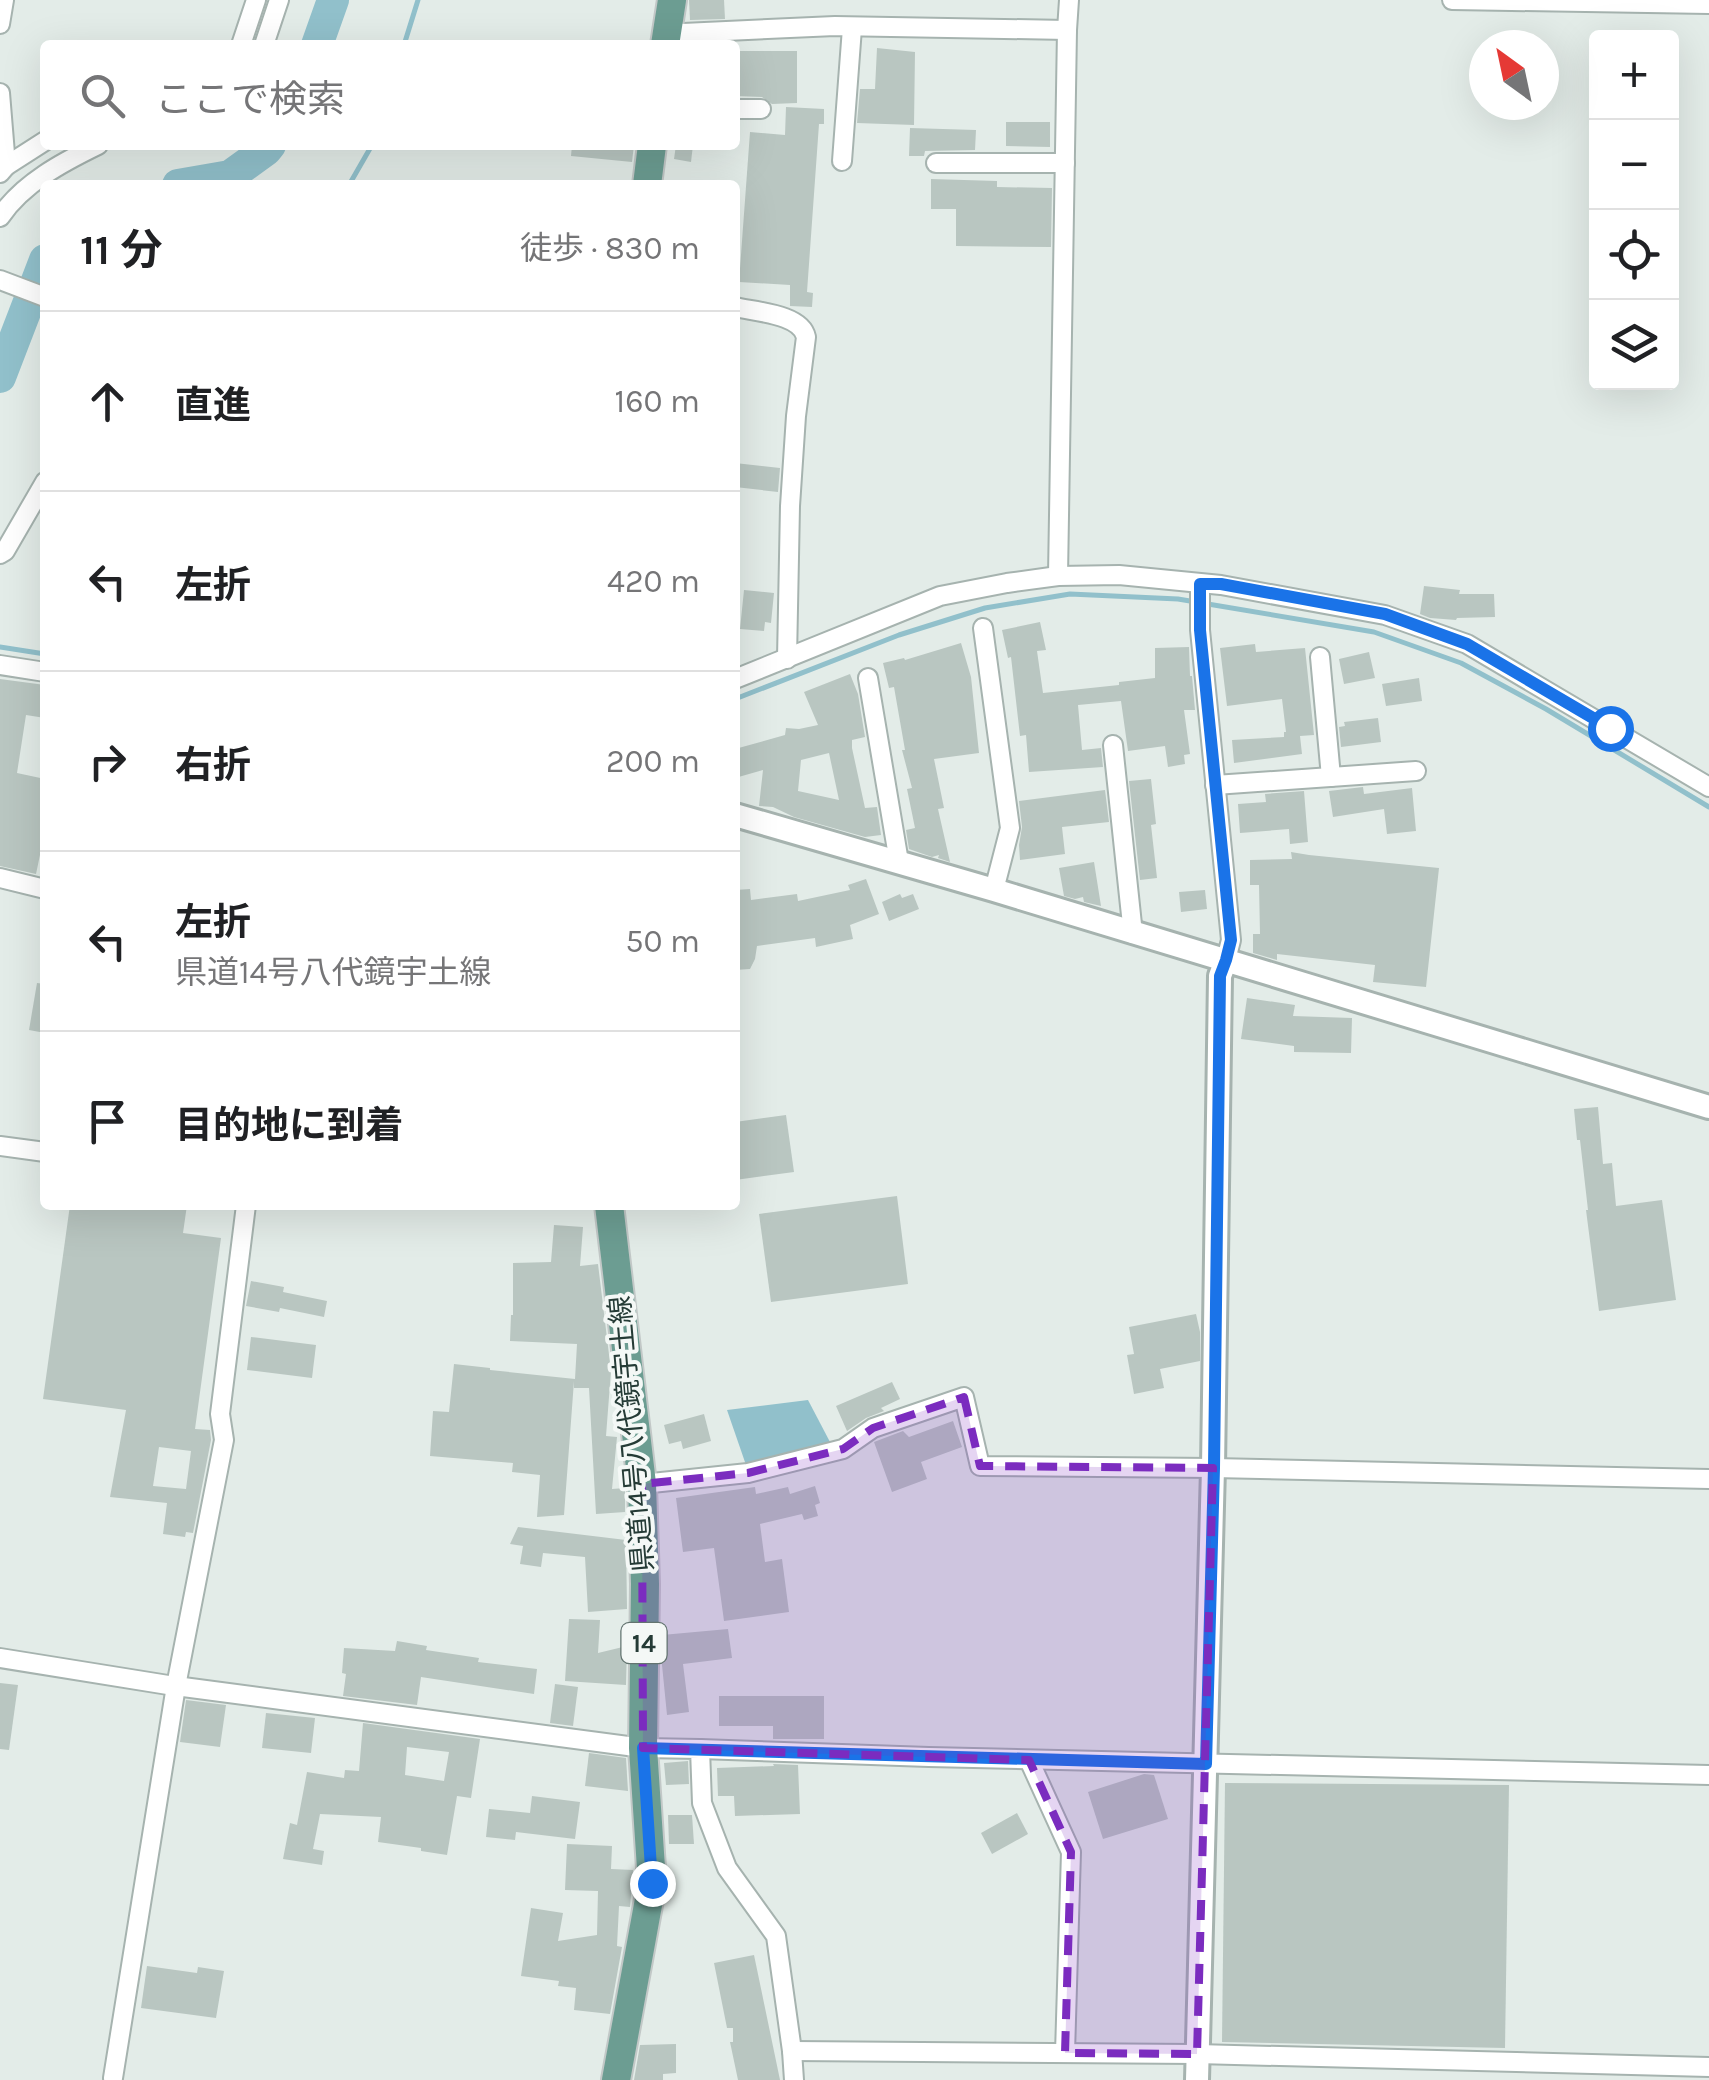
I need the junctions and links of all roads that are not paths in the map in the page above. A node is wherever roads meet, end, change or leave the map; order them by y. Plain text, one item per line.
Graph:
1 (4, 0) edge
2 (256, 0) edge
3 (279, 0) edge
4 (672, 0) edge
5 (1070, 0) edge
6 (1452, 0) edge
7 (1709, 4) edge
8 (0, 24) edge
9 (852, 28) junction
10 (1067, 30) junction
11 (666, 38) edge
12 (243, 40) edge
13 (266, 40) edge
14 (0, 93) edge
15 (740, 109) edge
16 (761, 110) dead end
17 (40, 145) edge
18 (88, 150) edge
19 (651, 150) edge
20 (842, 161) dead end
21 (936, 162) dead end
22 (1065, 163) junction
23 (3, 169) edge
24 (648, 180) edge
25 (0, 217) edge
26 (0, 280) edge
27 (40, 295) edge
28 (740, 308) edge
29 (40, 491) edge
30 (0, 554) edge
31 (1058, 576) junction
32 (1200, 592) junction
33 (983, 628) dead end
34 (1320, 657) dead end
35 (786, 659) junction
36 (0, 665) edge
37 (40, 671) edge
38 (740, 676) edge
39 (868, 678) dead end
40 (1113, 745) dead end
41 (1416, 771) dead end
42 (1332, 777) junction
43 (1215, 785) junction
44 (1709, 787) edge
45 (740, 816) edge
46 (900, 862) junction
47 (0, 878) edge
48 (40, 888) edge
49 (994, 890) junction
50 (1133, 934) junction
51 (1226, 960) junction
52 (1709, 1107) edge
53 (0, 1146) edge
54 (40, 1151) edge
55 (245, 1210) edge
56 (610, 1210) edge
57 (1214, 1468) junction
58 (1709, 1479) edge
59 (642, 1484) junction
60 (0, 1658) edge
61 (176, 1686) junction
62 (643, 1748) junction
63 (700, 1749) junction
64 (1028, 1760) junction
65 (1206, 1764) junction
66 (1709, 1776) edge
67 (792, 2050) junction
68 (1065, 2053) junction
69 (1197, 2054) junction
70 (1709, 2067) edge
71 (1511, 2071) edge
72 (113, 2078) edge
73 (616, 2080) edge
74 (794, 2080) edge
75 (1196, 2080) edge

1 - 8 street
2 - 12 street
3 - 13 street
4 - 11 main road
5 - 10 street
6 - 7 street
9 - 10 street
9 - 11 street
9 - 20 street
10 - 22 street
14 - 23 street
15 - 16 street
17 - 23 street
18 - 25 street
19 - 24 main road
21 - 22 street
22 - 31 street
26 - 27 street
28 - 35 street
29 - 30 street
31 - 32 street
31 - 35 street
32 - 43 street
32 - 44 street
33 - 49 street
34 - 42 street
35 - 38 street
36 - 37 street
39 - 46 street
40 - 50 street
41 - 42 street
42 - 43 street
43 - 51 street
45 - 46 street
46 - 49 street
47 - 48 street
49 - 50 street
50 - 51 street
51 - 52 street
51 - 57 street
53 - 54 street
55 - 61 street
56 - 59 main road, 県道14号八代鏡宇土線 / 14
57 - 58 street
57 - 59 street
57 - 65 street
59 - 62 main road, 県道14号八代鏡宇土線 / 14
60 - 61 street
61 - 62 street
61 - 72 street
62 - 63 street
62 - 73 main road, 県道14号八代鏡宇土線 / 14
63 - 64 street
63 - 67 street
64 - 65 street
64 - 68 street
65 - 66 street
65 - 69 street
67 - 68 street
67 - 74 street
68 - 69 street
69 - 71 street
69 - 75 street
70 - 71 street

